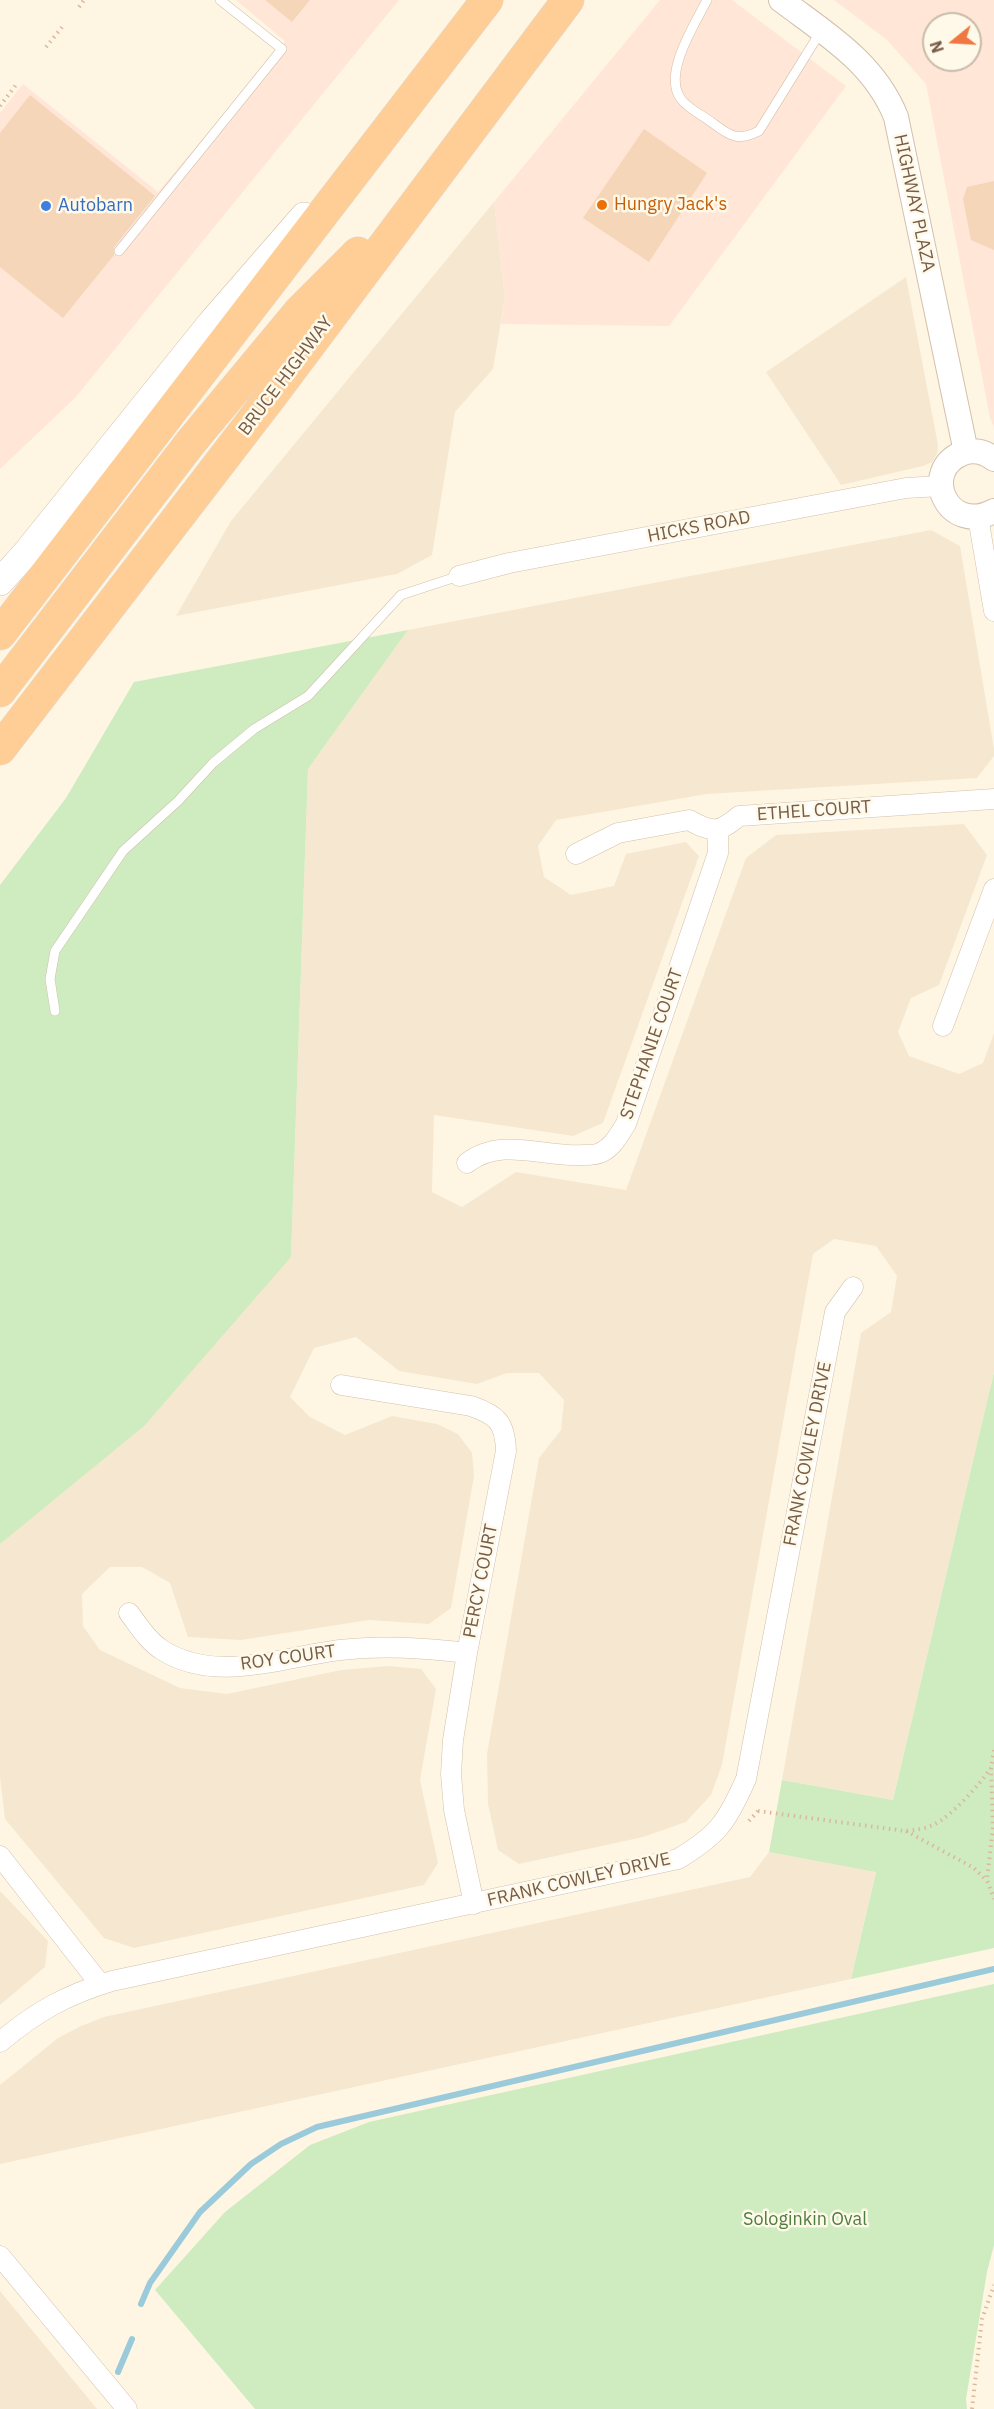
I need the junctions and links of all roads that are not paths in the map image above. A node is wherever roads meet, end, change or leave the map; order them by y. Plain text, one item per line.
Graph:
1 (220, 0) edge
2 (487, 0) edge
3 (568, 0) edge
4 (707, 0) edge
5 (781, 0) edge
6 (821, 31) junction
7 (440, 59) junction
8 (423, 190) junction
9 (119, 251) dead end
10 (966, 452) junction
11 (994, 459) edge
12 (941, 486) junction
13 (986, 514) edge
14 (459, 576) joint
15 (0, 582) edge
16 (994, 611) edge
17 (0, 634) edge
18 (0, 691) edge
19 (0, 749) edge
20 (994, 799) edge
21 (718, 830) junction
22 (576, 854) dead end
23 (994, 889) edge
24 (55, 1011) dead end
25 (943, 1026) dead end
26 (467, 1163) dead end
27 (853, 1287) dead end
28 (341, 1385) dead end
29 (129, 1613) dead end
30 (467, 1653) junction
31 (0, 1856) edge
32 (474, 1904) junction
33 (100, 1984) junction
34 (0, 2042) edge
35 (0, 2256) edge
36 (127, 2409) edge

1 - 9 lane
2 - 7 highway
3 - 8 highway, BRUCE HIGHWAY
4 - 6 lane
5 - 6 street, HIGHWAY PLAZA
6 - 10 street, HIGHWAY PLAZA
7 - 15 main road
7 - 17 highway
8 - 18 highway
8 - 19 highway, BRUCE HIGHWAY
10 - 11 street
10 - 12 street
12 - 13 street
12 - 14 street, HICKS ROAD
13 - 16 street
14 - 24 lane
20 - 21 street, ETHEL COURT
21 - 22 street
21 - 26 street, STEPHANIE COURT
23 - 25 street
27 - 32 street, FRANK COWLEY DRIVE
28 - 30 street, PERCY COURT
29 - 30 street, ROY COURT
30 - 32 street, PERCY COURT
31 - 33 street
32 - 33 street, FRANK COWLEY DRIVE
33 - 34 street, FRANK COWLEY DRIVE
35 - 36 street

